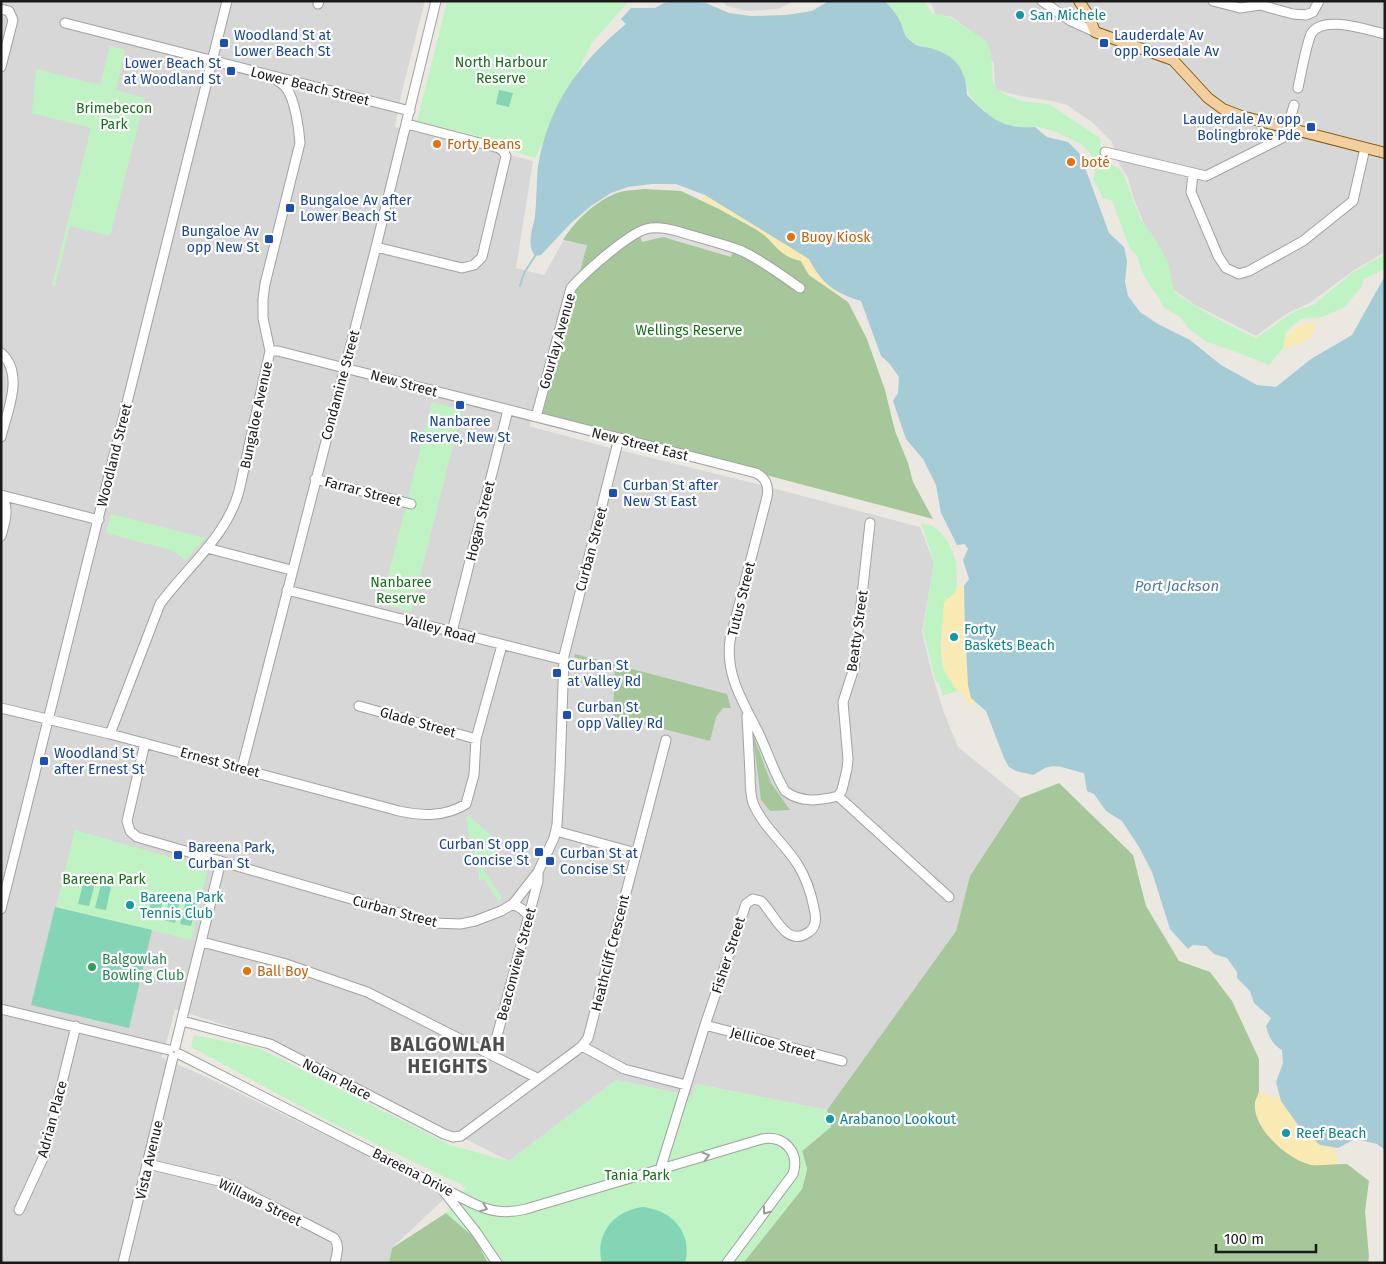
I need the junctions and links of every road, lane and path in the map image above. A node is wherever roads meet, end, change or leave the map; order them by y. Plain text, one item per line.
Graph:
1 (227, 1) edge
2 (436, 1) edge
3 (1042, 1) edge
4 (1079, 1) edge
5 (1212, 1) edge
6 (1319, 1) edge
7 (5, 10) edge
8 (65, 23) dead end
9 (1095, 32) junction
10 (1385, 34) edge
11 (212, 61) junction
12 (1, 67) edge
13 (271, 76) junction
14 (1298, 88) dead end
15 (1294, 105) dead end
16 (410, 111) junction
17 (406, 124) junction
18 (1288, 128) junction
19 (1365, 148) junction
20 (1105, 152) dead end
21 (1385, 152) edge
22 (1192, 174) junction
23 (376, 247) junction
24 (800, 288) dead end
25 (270, 351) junction
26 (1, 353) edge
27 (344, 367) junction
28 (508, 410) junction
29 (536, 417) junction
30 (1, 437) edge
31 (620, 438) junction
32 (315, 478) junction
33 (767, 484) joint
34 (1, 495) edge
35 (411, 504) dead end
36 (99, 520) junction
37 (870, 523) dead end
38 (1, 536) edge
39 (207, 548) junction
40 (291, 570) junction
41 (287, 590) junction
42 (452, 632) junction
43 (502, 645) junction
44 (564, 660) junction
45 (359, 706) dead end
46 (1, 708) edge
47 (747, 713) junction
48 (48, 719) junction
49 (110, 734) junction
50 (476, 739) junction
51 (666, 740) dead end
52 (145, 743) junction
53 (242, 768) junction
54 (838, 796) junction
55 (556, 831) junction
56 (636, 852) junction
57 (221, 861) junction
58 (538, 872) junction
59 (949, 897) dead end
60 (513, 904) junction
61 (1, 909) edge
62 (529, 916) junction
63 (202, 942) junction
64 (1, 1009) edge
65 (182, 1022) junction
66 (705, 1025) junction
67 (76, 1026) junction
68 (582, 1046) junction
69 (174, 1052) junction
70 (492, 1055) junction
71 (842, 1061) dead end
72 (537, 1078) junction
73 (686, 1085) junction
74 (485, 1119) joint
75 (148, 1164) junction
76 (660, 1170) junction
77 (440, 1187) junction
78 (466, 1200) junction
79 (19, 1210) dead end
80 (459, 1210) junction
81 (124, 1263) edge
82 (335, 1263) edge
83 (497, 1263) edge
84 (727, 1263) edge

1 - 11 street, Woodland Street
2 - 16 street, Condamine Street
3 - 9 street
4 - 9 main road
5 - 6 street
7 - 12 street
8 - 11 street, Lower Beach Street
9 - 18 main road
10 - 14 street
11 - 13 street, Lower Beach Street
11 - 36 street, Woodland Street
13 - 16 street, Lower Beach Street
13 - 25 street, Bungaloe Avenue
15 - 18 street
16 - 17 street, Condamine Street
17 - 23 street, Condamine Street
17 - 23 street
18 - 19 main road
18 - 22 street
19 - 21 main road
19 - 22 street
20 - 22 street
23 - 27 street, Condamine Street
24 - 29 street, Gourlay Avenue
25 - 27 street, New Street
25 - 39 street, Bungaloe Avenue
26 - 30 street
27 - 28 street, New Street
27 - 32 street, Condamine Street
28 - 29 street, New Street East
28 - 42 street, Hogan Street
29 - 31 street, New Street East
31 - 33 street, New Street East
31 - 44 street, Curban Street
32 - 35 street, Farrar Street
32 - 40 street, Condamine Street
33 - 47 street, Tutus Street
34 - 36 street
34 - 38 street
36 - 48 street, Woodland Street
37 - 54 street, Beatty Street
39 - 40 street
39 - 49 street, Bungaloe Avenue
40 - 41 street, Condamine Street
41 - 42 street, Valley Road
41 - 53 street, Condamine Street
42 - 43 street, Valley Road
43 - 44 street, Valley Road
43 - 50 street
44 - 55 street, Curban Street
45 - 50 street, Glade Street
46 - 48 street, Ernest Street
47 - 54 street, Tutus Street
47 - 66 street, Fisher Street
48 - 49 street, Ernest Street
48 - 61 street, Woodland Street
49 - 52 street, Ernest Street
50 - 53 street, Ernest Street
51 - 56 street, Heathcliff Crescent
52 - 53 street, Ernest Street
52 - 57 street, Curban Street
54 - 59 street
55 - 56 street
55 - 58 street, Curban Street
56 - 68 street, Heathcliff Crescent
57 - 60 street, Curban Street
57 - 63 street, Vista Avenue
58 - 60 street, Curban Street
58 - 62 street, Beaconview Street
60 - 62 street
62 - 70 street, Beaconview Street
63 - 65 street, Vista Avenue
63 - 70 street
64 - 67 street, Bareena Drive
65 - 69 street, Vista Avenue
65 - 74 street, Nolan Place
66 - 71 street, Jellicoe Street
66 - 73 street, Fisher Street
67 - 69 street, Bareena Drive
67 - 79 street, Adrian Place
68 - 72 street, Heathcliff Crescent
68 - 73 street
69 - 75 street, Vista Avenue
69 - 77 street, Bareena Drive
70 - 72 street
72 - 74 street, Heathcliff Crescent
73 - 76 street, Fisher Street
75 - 81 street, Vista Avenue
75 - 82 street, Willawa Street
78 -> 76 street, Bareena Drive
76 -> 84 street, Bareena Drive
77 - 78 street, Bareena Drive
77 - 80 street
78 - 80 street
80 - 83 street

